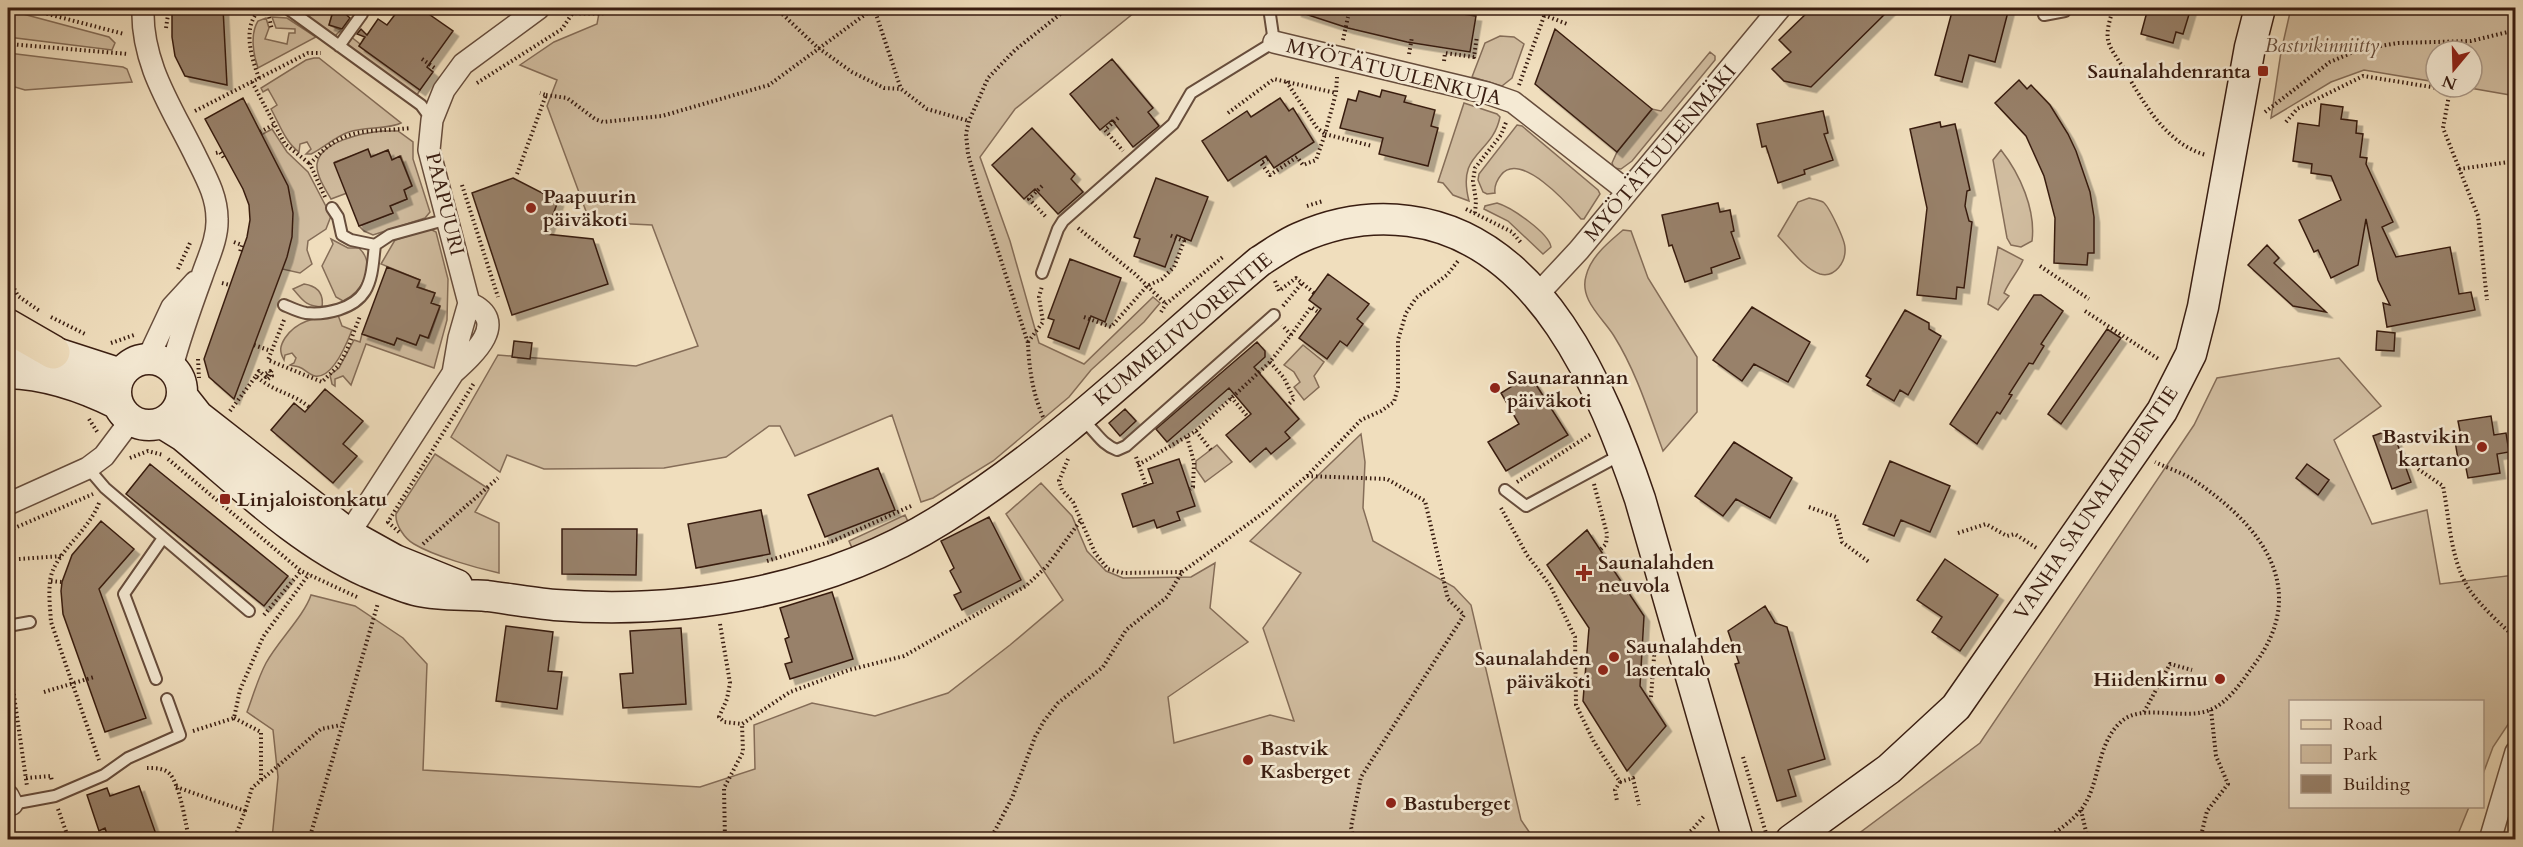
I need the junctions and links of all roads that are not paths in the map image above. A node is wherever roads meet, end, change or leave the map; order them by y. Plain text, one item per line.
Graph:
1 (143, 8) edge
2 (287, 8) edge
3 (539, 8) edge
4 (1269, 8) edge
5 (1780, 8) edge
6 (2260, 8) edge
7 (2065, 11) dead end
8 (362, 14) dead end
9 (2044, 15) dead end
10 (1274, 42) junction
11 (339, 46) junction
12 (425, 123) junction
13 (1627, 191) junction
14 (332, 208) road end
15 (448, 219) junction
16 (375, 245) junction
17 (1042, 273) road end
18 (1537, 295) junction
19 (286, 306) road end
20 (1274, 315) road end
21 (8, 326) edge
22 (8, 346) edge
23 (53, 352) junction
24 (152, 353) junction
25 (8, 373) edge
26 (121, 374) junction
27 (183, 397) junction
28 (124, 412) junction
29 (1078, 417) junction
30 (162, 423) junction
31 (1626, 456) junction
32 (88, 468) junction
33 (1505, 490) road end
34 (8, 504) edge
35 (163, 538) junction
36 (342, 545) junction
37 (249, 611) road end
38 (30, 622) dead end
39 (8, 627) edge
40 (156, 679) dead end
41 (167, 699) dead end
42 (2516, 752) edge
43 (16, 800) edge
44 (1738, 840) edge
45 (1791, 840) edge
46 (2490, 840) edge

1 - 24 street
2 - 11 lane
3 - 12 street, PAAPUURI
4 - 10 lane
5 - 13 street, MYÖTÄTUULENMÄKI
6 - 45 street, VANHA SAUNALAHDENTIE
7 - 9 lane
8 - 11 lane
10 - 13 street, MYÖTÄTUULENKUJA
10 - 17 lane
11 - 12 lane
12 - 15 street, PAAPUURI
13 - 18 street, MYÖTÄTUULENMÄKI
14 - 16 lane
15 - 16 lane
15 - 36 street, PAAPUURI
16 - 19 lane
18 - 29 street, KUMMELIVUORENTIE
18 - 31 street, KUMMELIVUORENTIE
20 - 29 lane
21 - 23 main road
22 - 23 street
23 - 26 street
24 - 26 street
24 - 27 street
25 - 28 street
26 - 28 street
27 - 30 street
27 - 36 street, KUMMELIVUORENTIE
28 - 30 street
28 - 32 street
29 - 36 street, KUMMELIVUORENTIE
30 - 36 street, KUMMELIVUORENTIE
31 - 33 lane
31 - 44 street, KUMMELIVUORENTIE
32 - 34 street
32 - 35 lane
35 - 37 lane
35 - 40 lane
38 - 39 lane
41 - 43 lane
42 - 46 street

